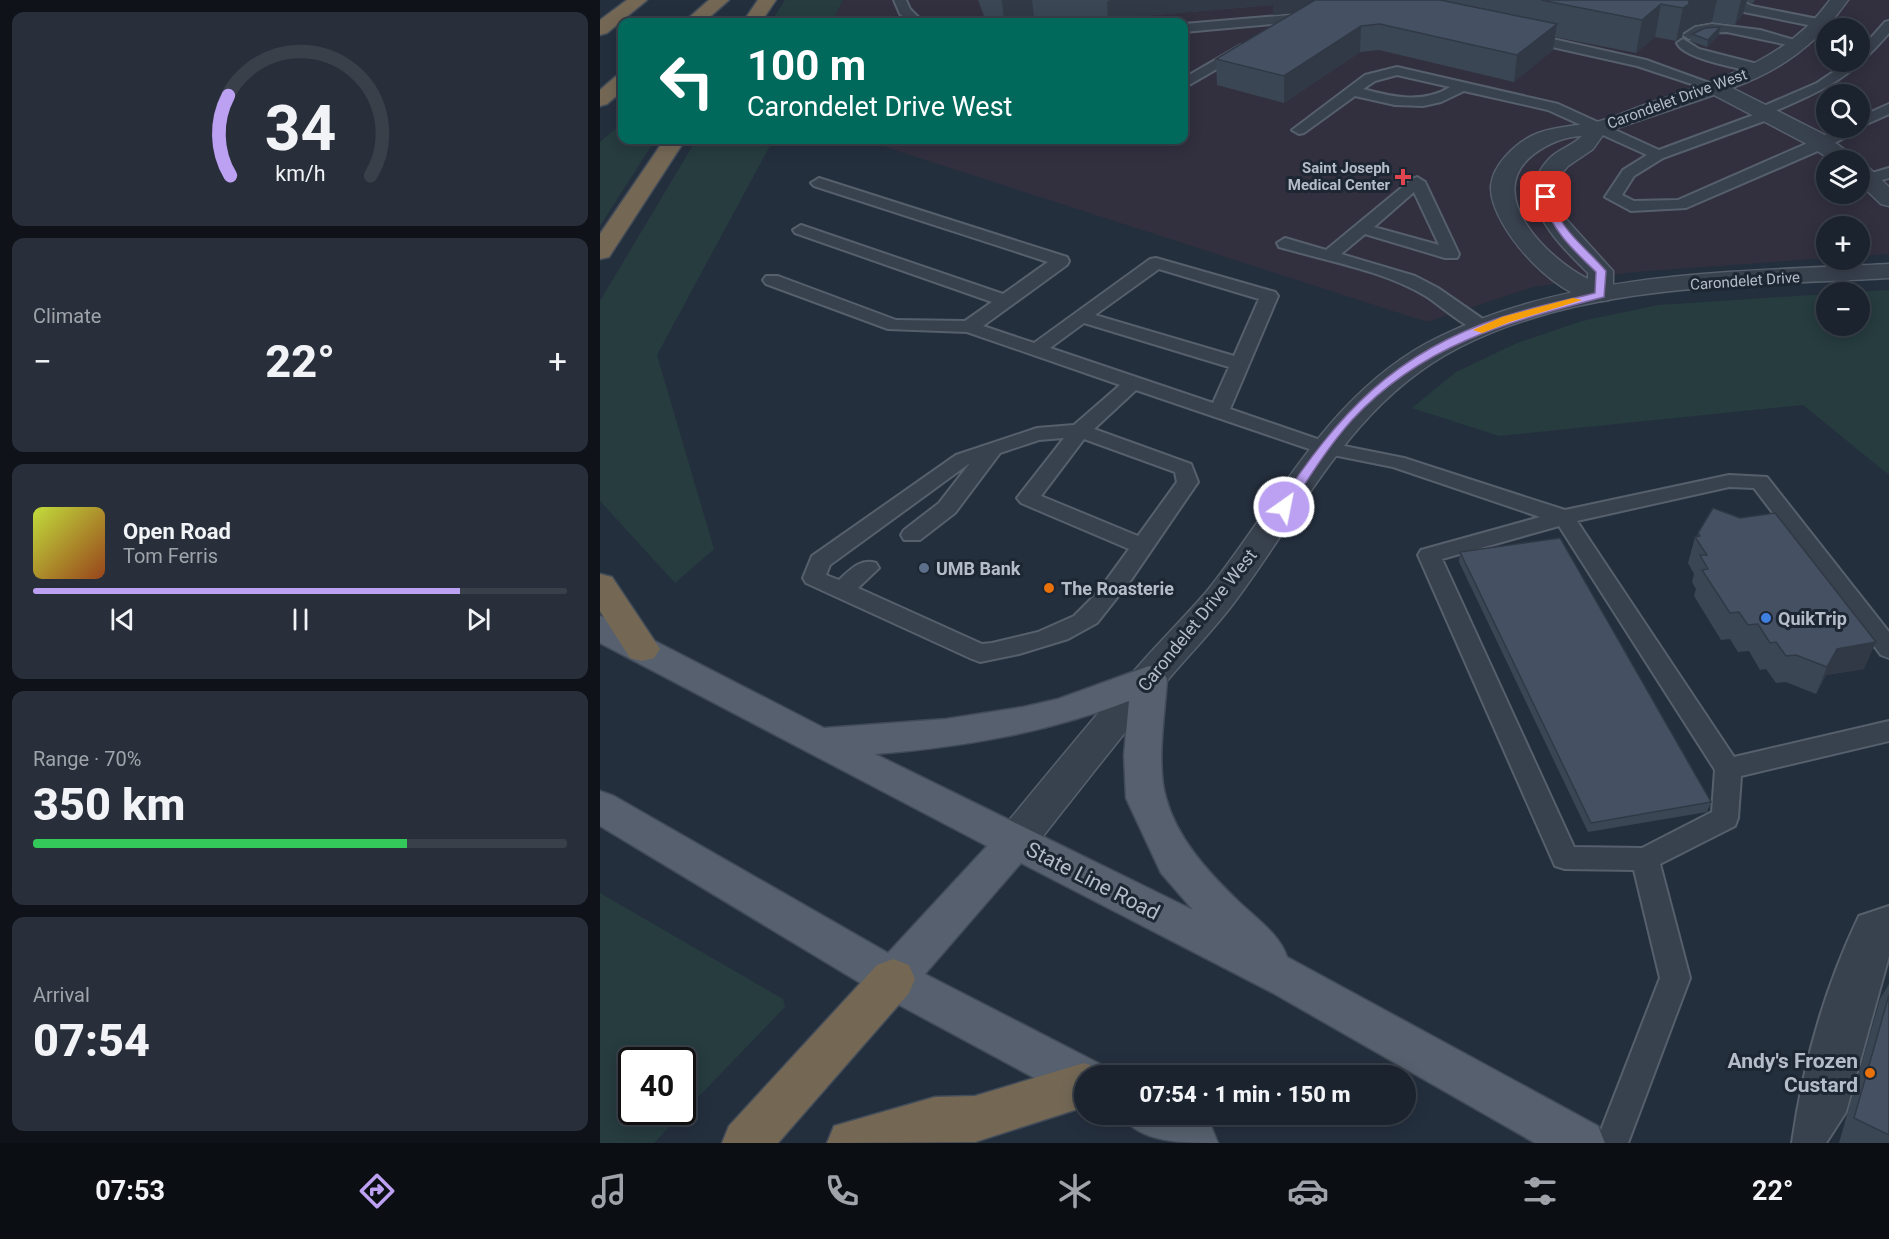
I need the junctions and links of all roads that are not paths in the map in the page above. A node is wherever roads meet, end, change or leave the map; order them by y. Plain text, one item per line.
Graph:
1 (638, 0) edge
2 (720, 0) edge
3 (767, 0) edge
4 (900, 0) edge
5 (1730, 0) edge
6 (1839, 0) edge
7 (1329, 16) edge
8 (698, 18) edge
9 (755, 18) edge
10 (912, 18) edge
11 (1826, 18) edge
12 (1258, 21) junction
13 (1816, 23) edge
14 (1889, 25) edge
15 (1188, 28) edge
16 (600, 29) edge
17 (1816, 30) edge
18 (1509, 34) edge
19 (1802, 44) junction
20 (1870, 47) edge
21 (1760, 69) junction
22 (1842, 72) edge
23 (1188, 82) edge
24 (618, 84) edge
25 (1462, 85) junction
26 (1716, 88) junction
27 (1353, 91) junction
28 (600, 100) edge
29 (1889, 108) edge
30 (1767, 113) junction
31 (1870, 118) edge
32 (1596, 128) junction
33 (1299, 130) dead end
34 (1833, 138) edge
35 (671, 144) edge
36 (1822, 144) junction
37 (1830, 150) edge
38 (1658, 155) junction
39 (1872, 175) edge
40 (819, 183) dead end
41 (1889, 199) edge
42 (1360, 228) junction
43 (801, 231) dead end
44 (1285, 243) dead end
45 (600, 252) edge
46 (1329, 256) junction
47 (1889, 272) edge
48 (772, 280) dead end
49 (1600, 295) junction
50 (1006, 301) junction
51 (1082, 317) junction
52 (969, 327) junction
53 (1484, 328) junction
54 (1036, 350) junction
55 (1240, 364) junction
56 (1133, 383) junction
57 (1218, 412) junction
58 (1080, 431) junction
59 (993, 448) junction
60 (1324, 448) junction
61 (1564, 517) junction
62 (912, 535) dead end
63 (1142, 546) junction
64 (868, 568) dead end
65 (600, 585) edge
66 (841, 590) junction
67 (600, 628) edge
68 (642, 649) junction
69 (1889, 649) edge
70 (1149, 679) junction
71 (1889, 731) edge
72 (819, 743) junction
73 (1728, 769) junction
74 (600, 807) edge
75 (1015, 842) junction
76 (1645, 860) junction
77 (1889, 918) edge
78 (1889, 932) edge
79 (1289, 979) junction
80 (893, 980) junction
81 (1074, 1078) edge
82 (1074, 1086) edge
83 (1163, 1125) edge
84 (1808, 1141) edge
85 (746, 1143) edge
86 (851, 1143) edge
87 (1194, 1143) edge
88 (1581, 1143) edge
89 (1612, 1143) edge

1 - 16 highway
2 - 8 highway
3 - 9 highway
4 - 10 lane
5 - 13 lane
6 - 11 street, Carondelet Drive West
7 - 12 lane
12 - 15 lane
12 - 23 lane
14 - 20 lane
17 - 19 street, Carondelet Drive West
18 - 26 lane
19 - 21 street, Carondelet Drive West
19 - 21 lane
21 - 26 street, Carondelet Drive West
22 - 30 lane
24 - 28 highway
25 - 27 lane
25 - 27 lane
25 - 32 lane
26 - 30 street
26 - 32 street, Carondelet Drive West
27 - 33 lane
29 - 31 lane
30 - 36 street
30 - 38 lane
32 - 38 lane
32 - 49 street, Carondelet Drive West
32 - 49 street, Carondelet Drive West
34 - 36 lane
35 - 45 highway
36 - 37 street
36 - 38 lane
39 - 41 street
40 - 50 lane
42 - 42 lane
42 - 46 lane
43 - 50 lane
44 - 46 lane
46 - 53 lane
47 - 49 street, Carondelet Drive
48 - 52 lane
49 - 53 street, Carondelet Drive West
50 - 52 lane
51 - 54 lane
51 - 55 lane
51 - 55 lane
52 - 54 lane
53 - 60 street, Carondelet Drive West
54 - 56 lane
55 - 57 lane
56 - 57 lane
56 - 58 lane
57 - 60 lane
58 - 59 lane
58 - 63 lane
58 - 63 lane
59 - 62 lane
59 - 66 lane
60 - 61 lane
60 - 70 street, Carondelet Drive West
61 - 69 lane
61 - 73 lane
61 - 76 lane
63 - 66 lane
64 - 66 lane
65 - 68 highway
67 - 68 main road, State Line Road
68 - 72 main road, State Line Road
70 - 72 main road
70 - 75 street, Carondelet Drive West
70 - 79 main road
71 - 73 lane
72 - 75 main road, State Line Road
73 - 76 lane
74 - 80 main road
75 - 79 main road, State Line Road
75 - 80 main road
76 - 89 lane
77 - 84 lane
78 - 84 lane
79 - 88 main road, State Line Road
80 - 81 main road
80 - 85 highway
82 - 86 highway
83 - 87 main road

